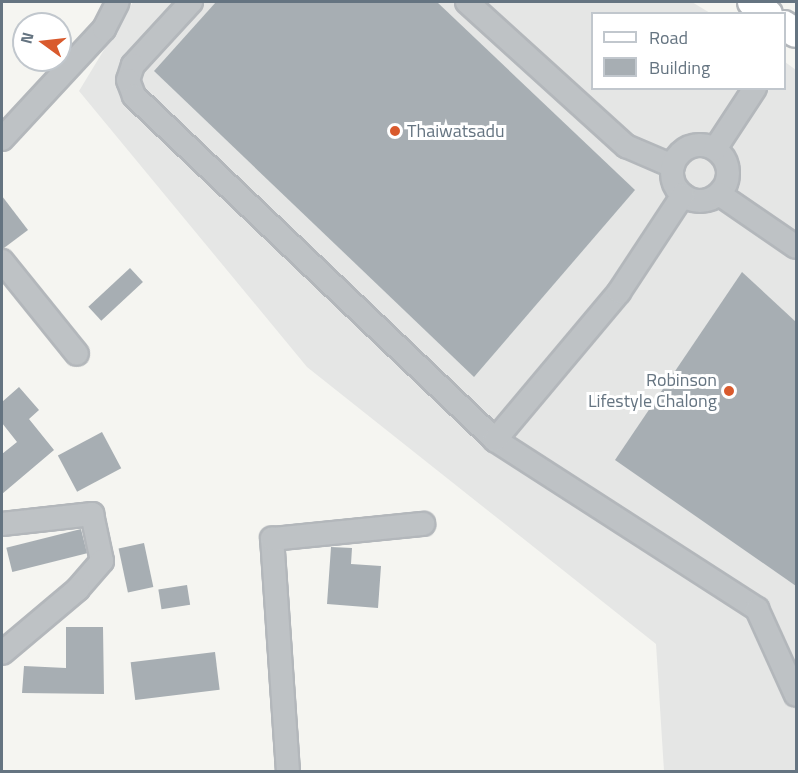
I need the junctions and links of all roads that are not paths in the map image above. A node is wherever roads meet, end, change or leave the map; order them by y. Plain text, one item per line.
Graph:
1 (118, 2) edge
2 (190, 2) edge
3 (467, 2) edge
4 (752, 2) edge
5 (765, 12) edge
6 (754, 90) edge
7 (2, 139) edge
8 (715, 149) junction
9 (673, 166) junction
10 (718, 194) junction
11 (683, 195) junction
12 (796, 246) edge
13 (2, 261) edge
14 (76, 354) dead end
15 (495, 440) junction
16 (423, 524) dead end
17 (2, 525) edge
18 (2, 653) edge
19 (796, 695) edge
20 (288, 771) edge

1 - 7 street
2 - 15 street
3 - 9 street
4 - 5 main road
6 - 8 street
8 - 9 street
8 - 10 street
9 - 11 street
10 - 11 street
10 - 12 street
11 - 15 street
13 - 14 street
15 - 19 street
16 - 20 street
17 - 18 street

